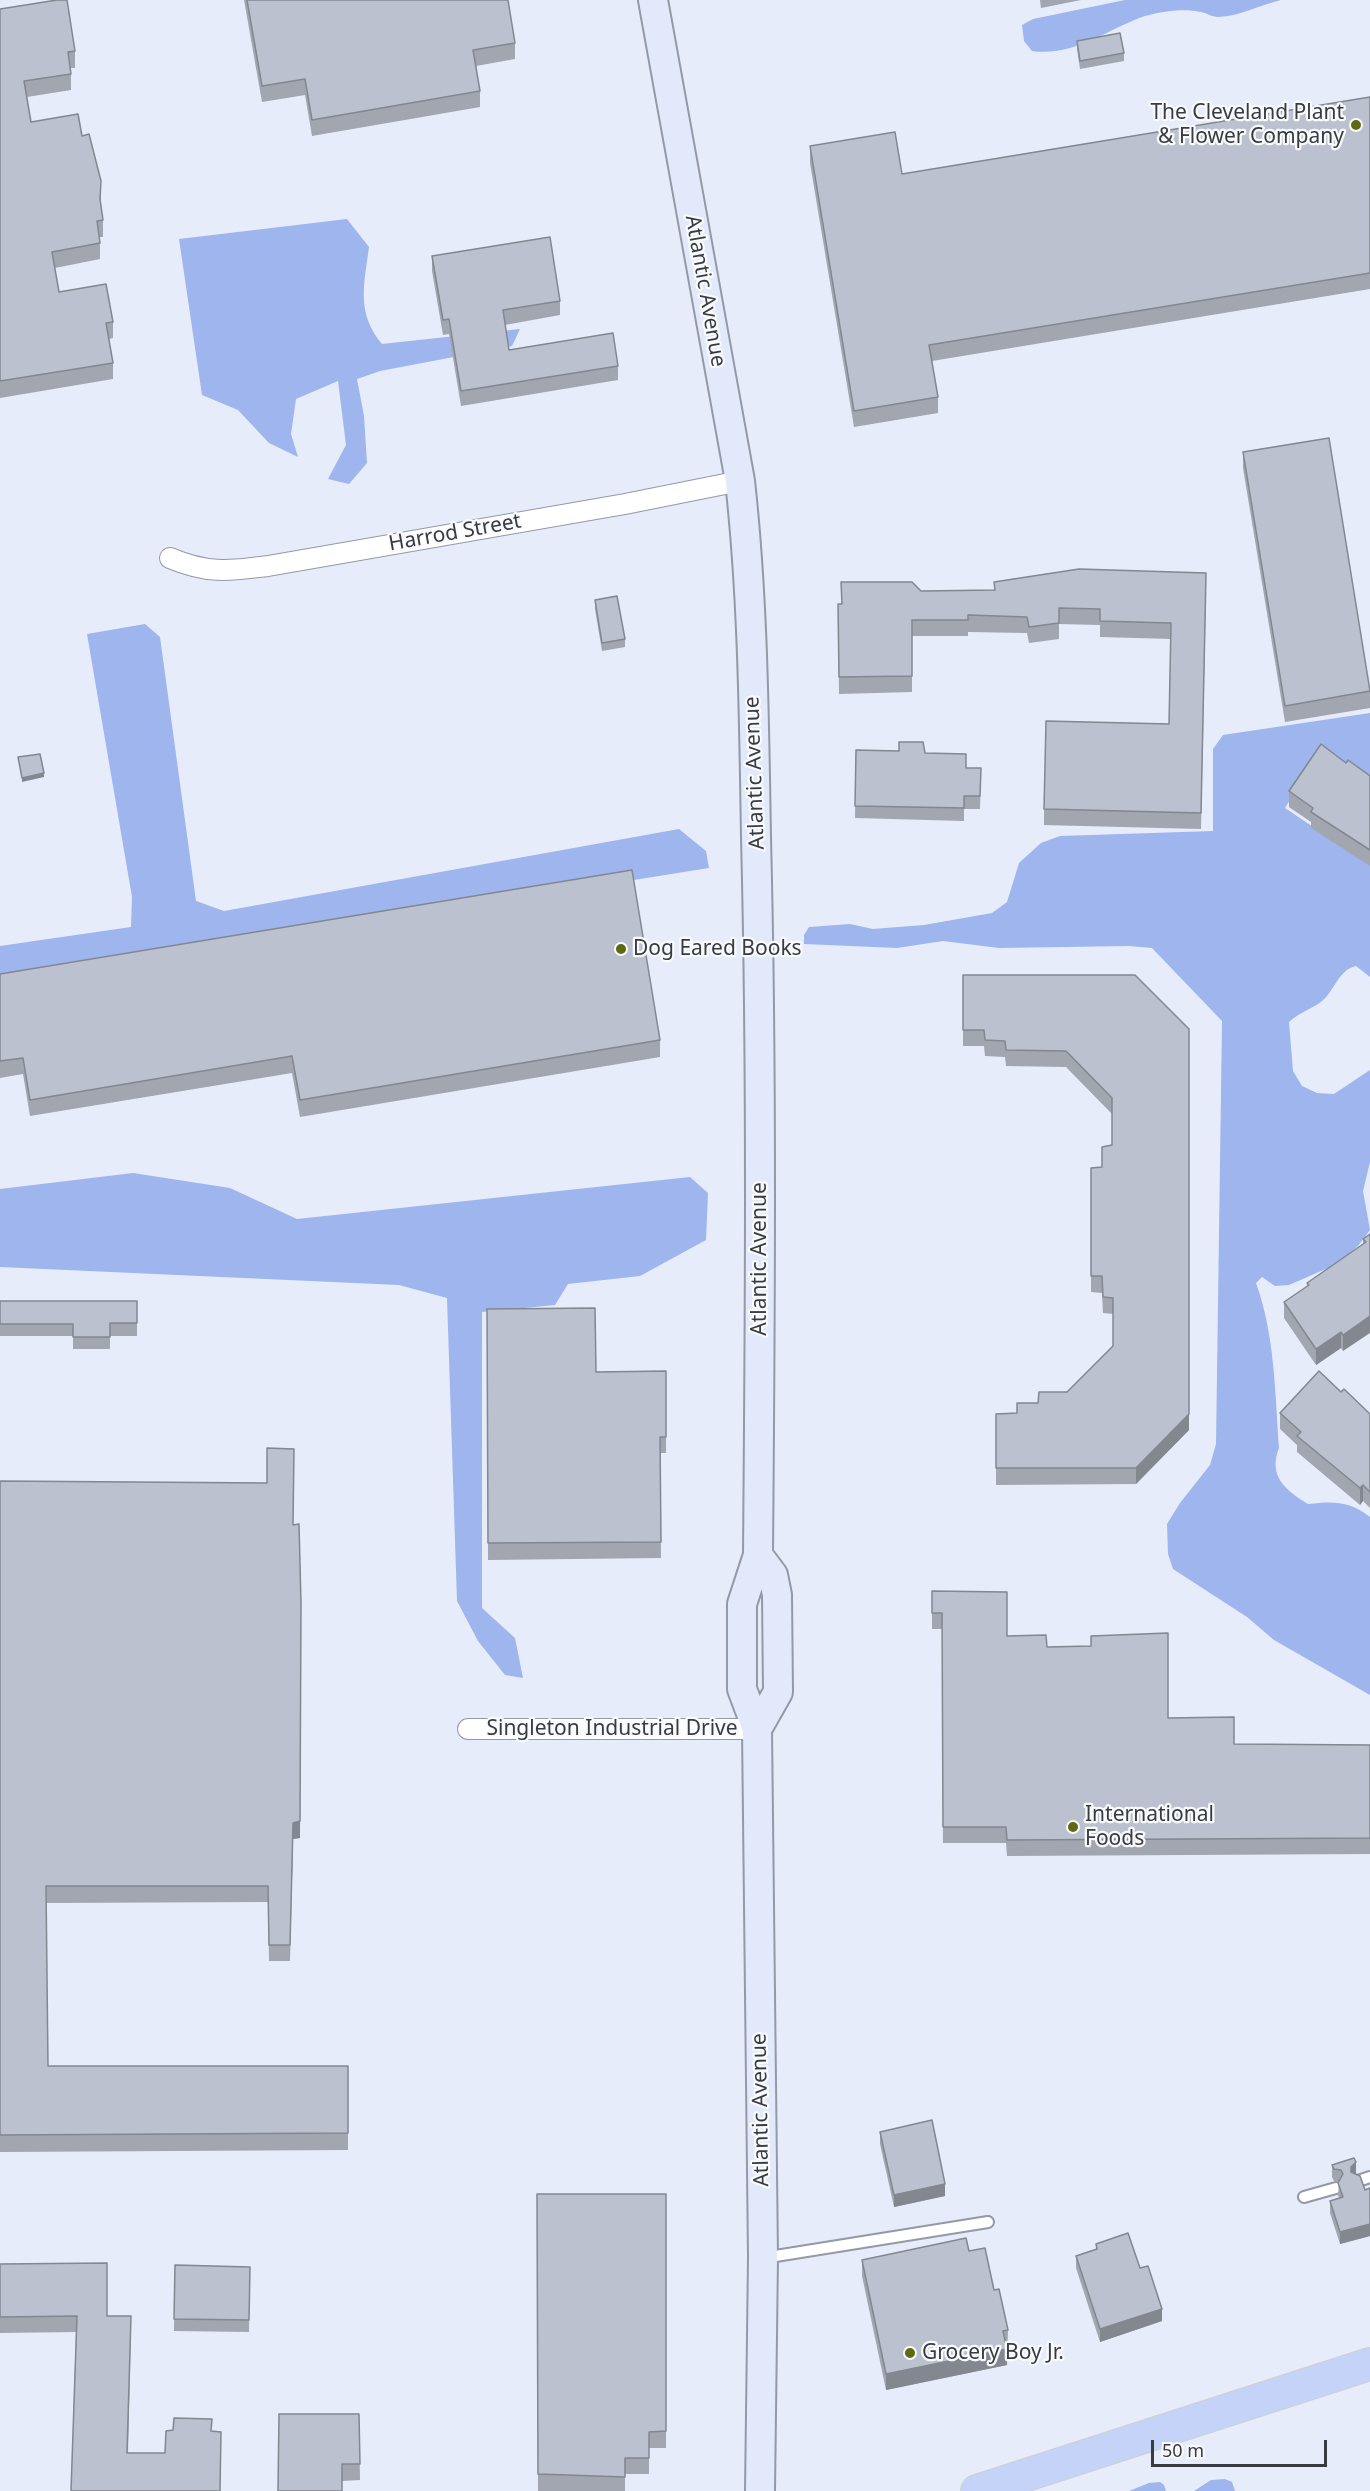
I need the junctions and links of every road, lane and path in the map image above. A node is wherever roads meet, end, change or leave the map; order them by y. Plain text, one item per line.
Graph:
1 (653, 0) edge
2 (740, 481) junction
3 (170, 558) dead end
4 (468, 1729) dead end
5 (757, 1729) junction
6 (1370, 2177) edge
7 (1358, 2181) edge
8 (1336, 2188) edge
9 (1304, 2197) dead end
10 (988, 2222) dead end
11 (763, 2258) junction
12 (1370, 2364) edge
13 (760, 2491) edge
14 (977, 2491) edge

1 - 2 main road, Atlantic Avenue
2 - 3 street, Harrod Street
2 - 5 main road, Atlantic Avenue
4 - 5 street, Singleton Industrial Drive
5 - 11 main road, Atlantic Avenue
6 - 7 lane
8 - 9 lane
10 - 11 lane
11 - 13 main road, Atlantic Avenue
12 - 14 main road

